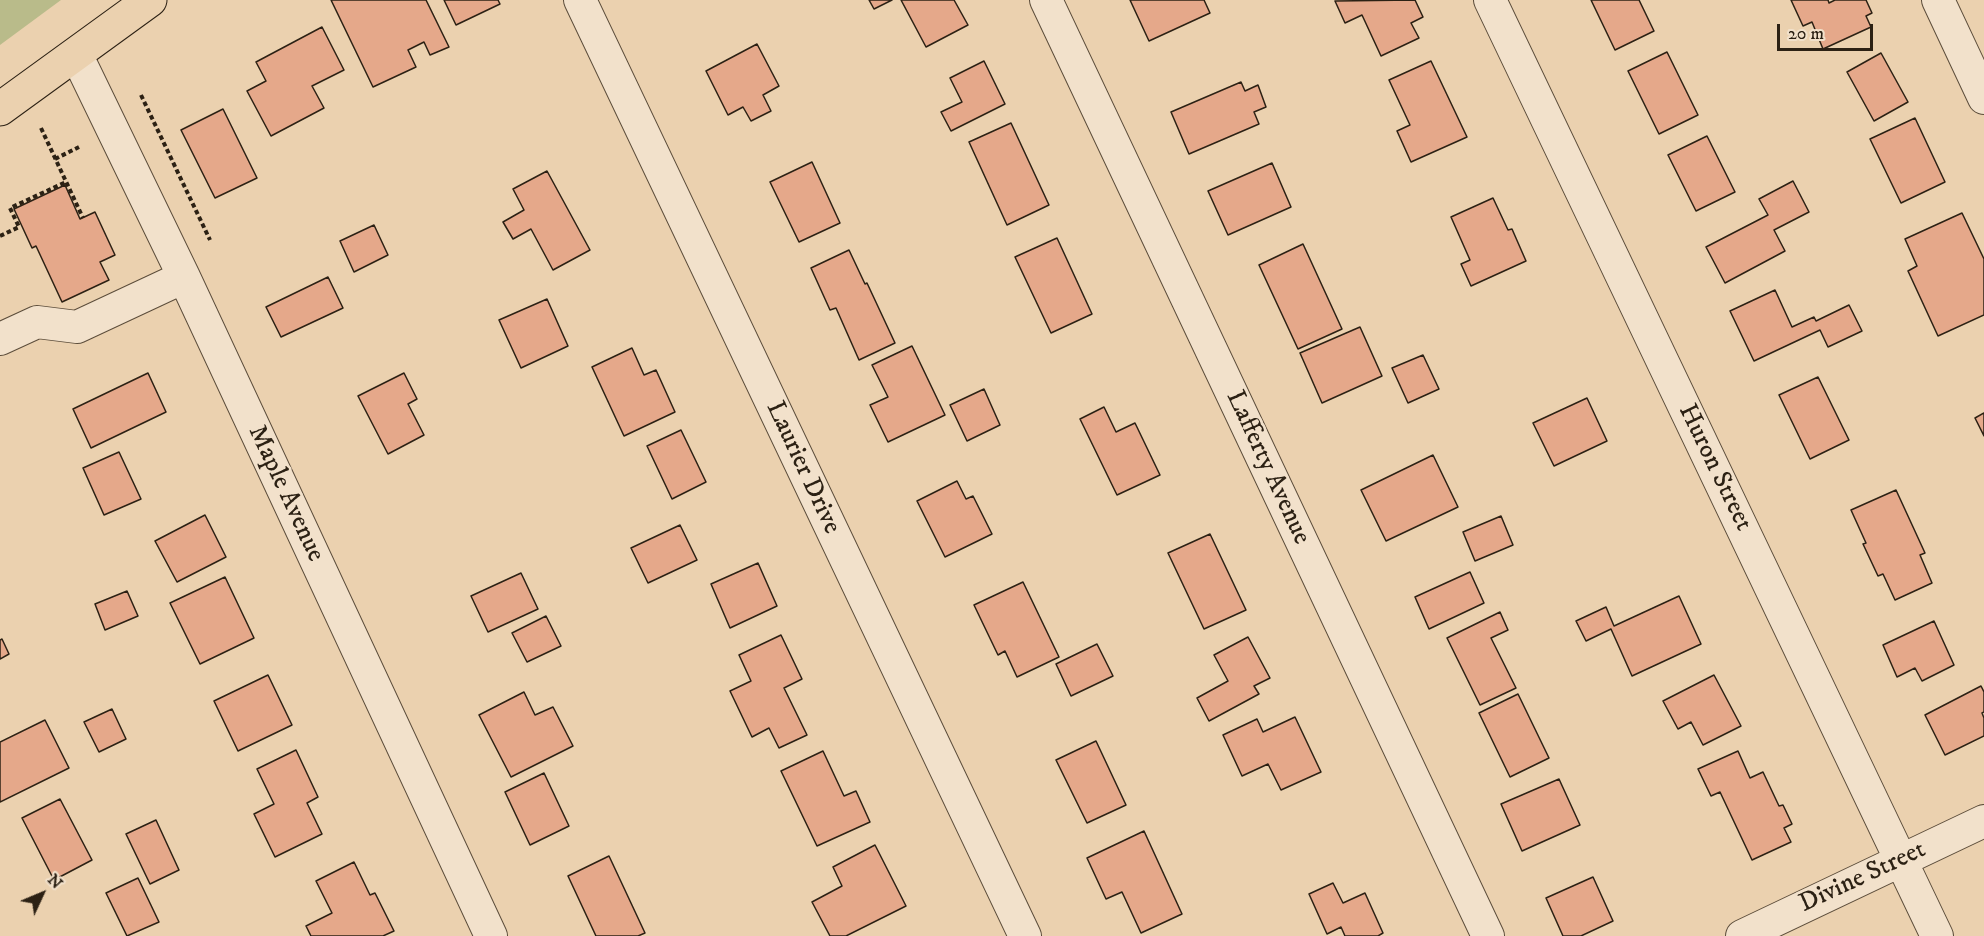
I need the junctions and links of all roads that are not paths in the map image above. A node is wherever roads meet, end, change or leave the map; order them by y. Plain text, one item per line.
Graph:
1 (150, 0) edge
2 (580, 0) edge
3 (1046, 0) edge
4 (1490, 0) edge
5 (1938, 0) edge
6 (76, 54) junction
7 (1984, 98) edge
8 (0, 109) edge
9 (184, 277) junction
10 (0, 339) edge
11 (1984, 821) edge
12 (1901, 860) junction
13 (492, 936) edge
14 (1025, 936) edge
15 (1488, 936) edge
16 (1742, 936) edge
17 (1937, 936) edge

1 - 6 main road
2 - 14 street, Laurier Drive
3 - 15 street, Lafferty Avenue
4 - 12 street, Huron Street
5 - 7 street
6 - 8 main road
6 - 9 street, Maple Avenue
9 - 10 street
9 - 13 street, Maple Avenue
11 - 12 street, Divine Street
12 - 16 street, Divine Street
12 - 17 street, Huron Street

